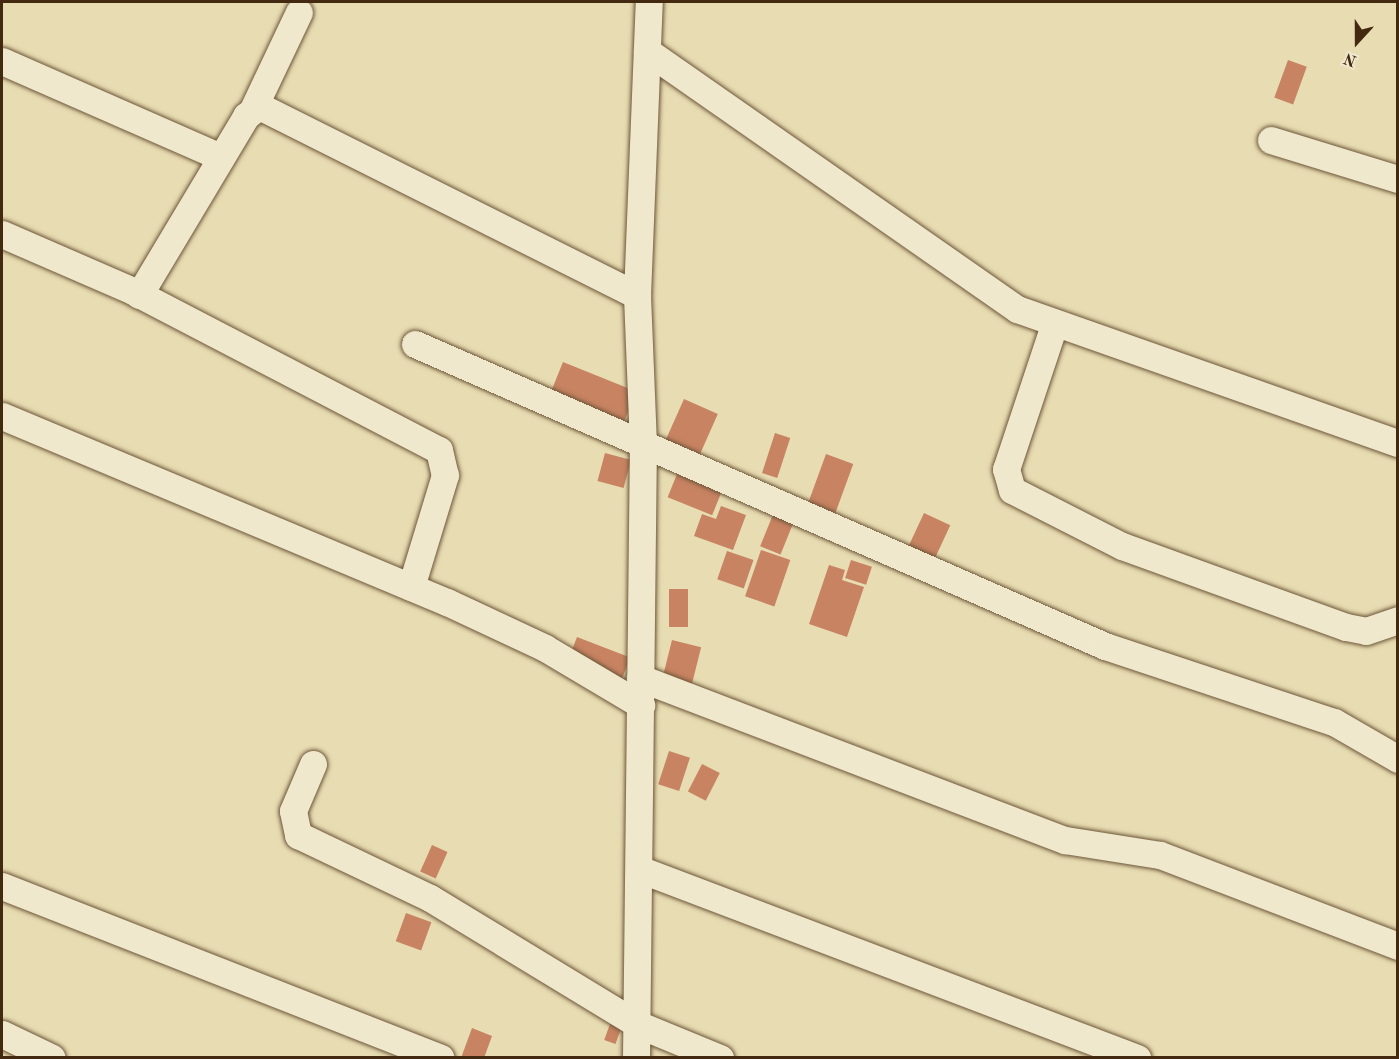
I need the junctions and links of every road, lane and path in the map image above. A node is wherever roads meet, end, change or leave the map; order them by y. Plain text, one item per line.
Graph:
1 (649, 2) edge
2 (299, 12) dead end
3 (647, 51) junction
4 (2, 61) edge
5 (253, 109) junction
6 (1271, 141) dead end
7 (220, 157) junction
8 (1398, 179) edge
9 (2, 234) edge
10 (139, 294) junction
11 (637, 295) junction
12 (1054, 325) junction
13 (415, 344) dead end
14 (2, 416) edge
15 (1398, 443) edge
16 (643, 445) junction
17 (411, 587) junction
18 (1398, 620) edge
19 (640, 678) junction
20 (641, 705) junction
21 (1398, 759) edge
22 (313, 764) dead end
23 (639, 869) junction
24 (2, 886) edge
25 (1398, 946) edge
26 (637, 1024) junction
27 (2, 1034) edge
28 (52, 1058) edge
29 (441, 1058) edge
30 (636, 1058) edge
31 (720, 1058) edge
32 (1137, 1058) edge

1 - 3 street
2 - 5 street
3 - 11 street
3 - 12 street
4 - 7 street
5 - 7 street
5 - 11 street
6 - 8 street
7 - 10 street
9 - 10 street
10 - 17 street
11 - 16 street
12 - 15 street
12 - 18 street
13 - 16 street
14 - 17 street
16 - 19 street
16 - 21 street
17 - 20 street
19 - 20 street
19 - 25 street
20 - 23 street
22 - 26 street
23 - 26 street
23 - 32 street
24 - 29 street
26 - 30 street
26 - 31 street
27 - 28 street

